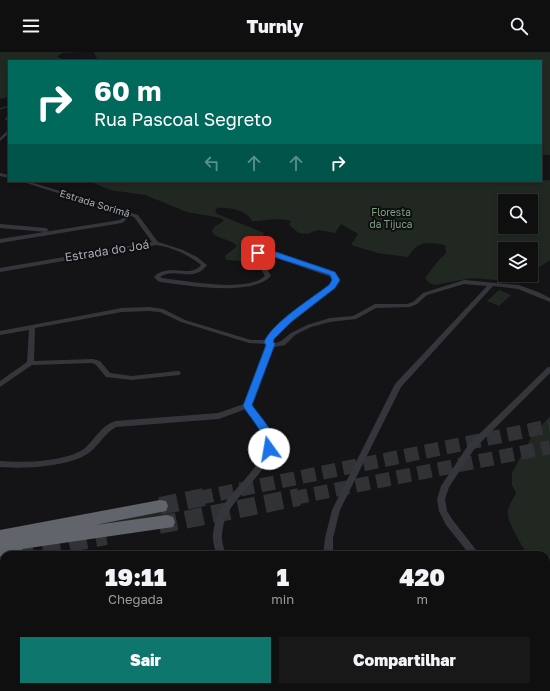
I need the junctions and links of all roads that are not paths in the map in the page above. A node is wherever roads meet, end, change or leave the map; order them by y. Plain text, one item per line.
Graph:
1 (8, 132) edge
2 (0, 140) edge
3 (25, 182) edge
4 (131, 214) junction
5 (0, 226) edge
6 (29, 229) junction
7 (57, 231) junction
8 (24, 237) junction
9 (0, 241) edge
10 (156, 243) junction
11 (267, 246) dead end
12 (261, 251) junction
13 (0, 270) edge
14 (492, 284) junction
15 (550, 300) edge
16 (32, 327) junction
17 (0, 333) edge
18 (270, 343) junction
19 (30, 363) junction
20 (550, 369) edge
21 (177, 373) dead end
22 (0, 385) edge
23 (248, 406) junction
24 (0, 464) edge
25 (160, 506) tunnel mouth
26 (167, 522) tunnel mouth
27 (0, 535) edge
28 (0, 545) edge
29 (220, 551) edge
30 (328, 551) edge
31 (472, 551) edge

1 - 2 street
3 - 4 street, Estrada Sorimã
4 - 7 street
4 - 10 street, Estrada Sorimã
5 - 6 street
6 - 7 street
6 - 8 street
7 - 8 street
8 - 9 street
10 - 12 street, Estrada do Joá
10 - 13 street, Estrada do Joá
11 - 12 street
12 - 18 street
14 - 15 street
14 - 18 street
14 - 30 street
16 - 17 street
16 - 18 street
16 - 19 street
18 - 23 street
19 - 21 street
19 - 22 street
20 - 31 street
23 - 24 street
23 - 29 street
25 - 27 highway
26 - 28 highway

